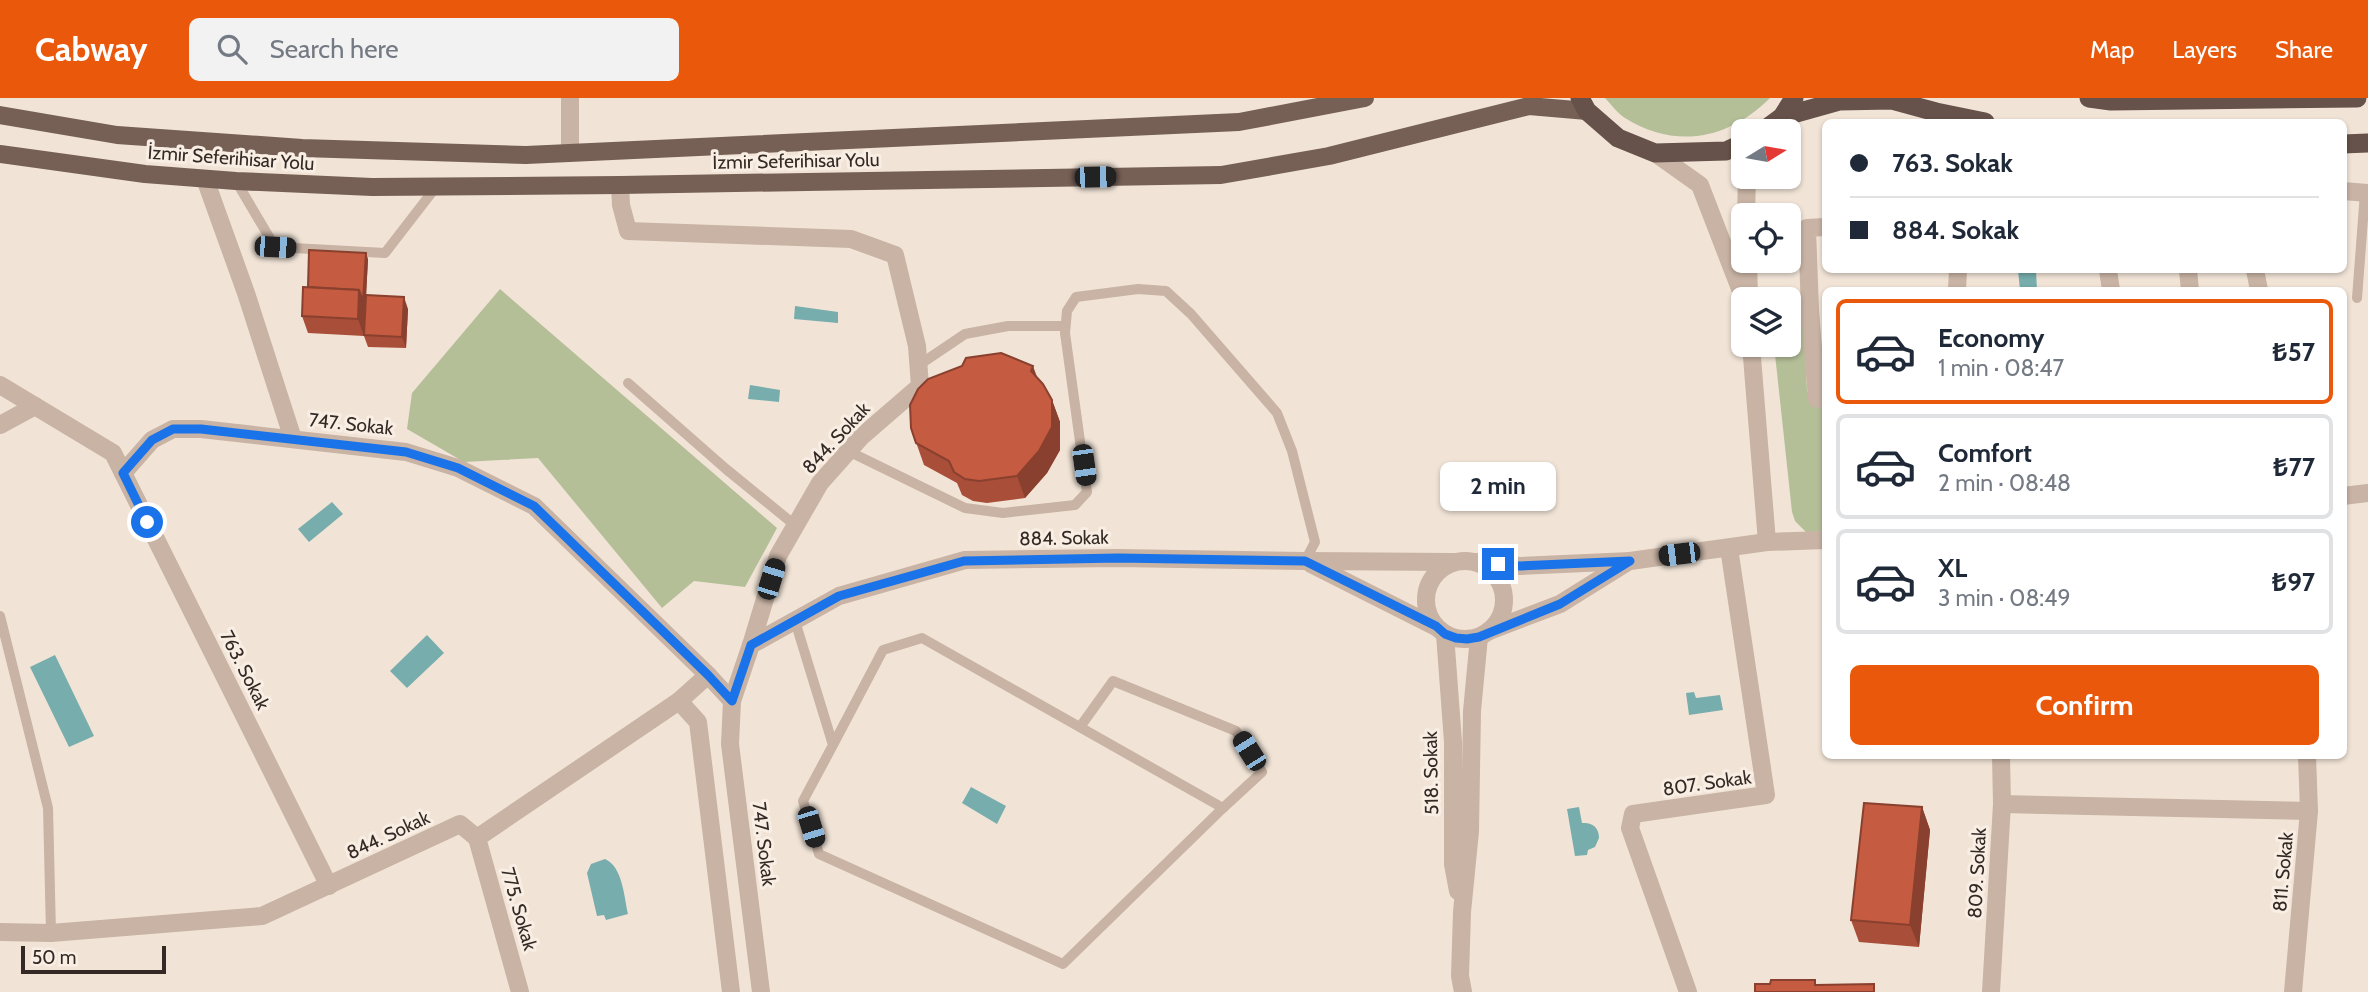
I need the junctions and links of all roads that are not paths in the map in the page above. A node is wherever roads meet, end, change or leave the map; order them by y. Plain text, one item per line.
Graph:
1 (570, 98) edge
2 (1365, 98) edge
3 (1794, 98) edge
4 (2089, 98) edge
5 (2357, 98) edge
6 (2275, 99) edge
7 (1583, 104) edge
8 (0, 115) edge
9 (1782, 117) junction
10 (1779, 119) edge
11 (1970, 119) edge
12 (2368, 143) edge
13 (2347, 144) edge
14 (1731, 149) edge
15 (570, 153) junction
16 (1655, 153) junction
17 (0, 154) edge
18 (205, 179) junction
19 (236, 181) junction
20 (620, 186) junction
21 (436, 187) junction
22 (2347, 191) edge
23 (2366, 193) edge
24 (1822, 227) edge
25 (1741, 287) edge
26 (2357, 299) dead end
27 (1801, 310) edge
28 (1810, 310) junction
29 (1065, 326) junction
30 (1753, 357) edge
31 (919, 365) junction
32 (628, 383) dead end
33 (0, 385) edge
34 (1821, 399) edge
35 (35, 406) junction
36 (0, 425) edge
37 (293, 439) junction
38 (848, 451) junction
39 (123, 473) junction
40 (2368, 493) edge
41 (2347, 496) edge
42 (796, 526) junction
43 (1822, 540) edge
44 (1767, 542) junction
45 (1729, 548) junction
46 (1305, 561) junction
47 (1630, 561) junction
48 (1454, 562) junction
49 (1476, 562) junction
50 (0, 616) edge
51 (795, 621) junction
52 (1440, 630) junction
53 (1484, 634) junction
54 (751, 645) junction
55 (708, 675) junction
56 (679, 701) junction
57 (732, 701) junction
58 (1080, 727) junction
59 (833, 745) junction
60 (2001, 759) edge
61 (2307, 759) edge
62 (2003, 804) junction
63 (1223, 808) junction
64 (2309, 811) junction
65 (477, 838) junction
66 (329, 886) junction
67 (1462, 912) junction
68 (0, 932) edge
69 (51, 933) junction
70 (520, 992) edge
71 (731, 992) edge
72 (761, 992) edge
73 (1462, 992) edge
74 (1688, 992) edge
75 (1991, 992) edge
76 (2293, 992) edge

1 - 15 street
2 - 15 main road, İzmir Seferihisar Yolu
3 - 9 highway
4 - 6 highway
5 - 6 highway
7 - 16 highway
7 - 20 main road, İzmir Seferihisar Yolu
8 - 15 main road, İzmir Seferihisar Yolu
9 - 10 highway
9 - 11 highway
12 - 13 highway
14 - 16 highway
16 - 25 street
17 - 18 main road, İzmir Seferihisar Yolu
18 - 19 main road, İzmir Seferihisar Yolu
18 - 37 street
19 - 21 main road, İzmir Seferihisar Yolu
19 - 21 lane
20 - 21 main road, İzmir Seferihisar Yolu
20 - 31 street
22 - 23 street
23 - 26 lane
24 - 28 street
27 - 28 street
28 - 34 street
29 - 31 lane
29 - 38 lane
29 - 46 lane
30 - 44 street
31 - 38 street, 844. Sokak
32 - 42 lane
33 - 35 street
35 - 36 street
35 - 39 street
37 - 39 street, 747. Sokak
37 - 55 street, 747. Sokak
38 - 42 street, 844. Sokak
39 - 66 street, 763. Sokak
40 - 41 street
42 - 54 street, 844. Sokak
43 - 44 street
44 - 45 street
45 - 47 street
45 - 74 street, 807. Sokak
46 - 48 street, 884. Sokak
46 - 51 street, 884. Sokak
46 - 52 street
47 - 49 street
47 - 53 street
48 - 49 street
48 - 52 street
49 - 53 street
50 - 69 lane
51 - 54 street, 884. Sokak
51 - 59 lane
52 - 53 street
52 - 67 street, 518. Sokak
53 - 67 street, 518. Sokak
54 - 57 street
55 - 56 street
55 - 57 street
56 - 65 street
56 - 71 street
57 - 72 street, 747. Sokak
58 - 59 lane
58 - 63 lane
58 - 63 lane
59 - 63 lane
60 - 62 street, 809. Sokak
61 - 64 street, 811. Sokak
62 - 64 street
62 - 75 street, 809. Sokak
64 - 76 street, 811. Sokak
65 - 66 street, 844. Sokak
65 - 70 street, 775. Sokak
66 - 69 street, 844. Sokak
67 - 73 street, 518. Sokak
68 - 69 street, 844. Sokak

